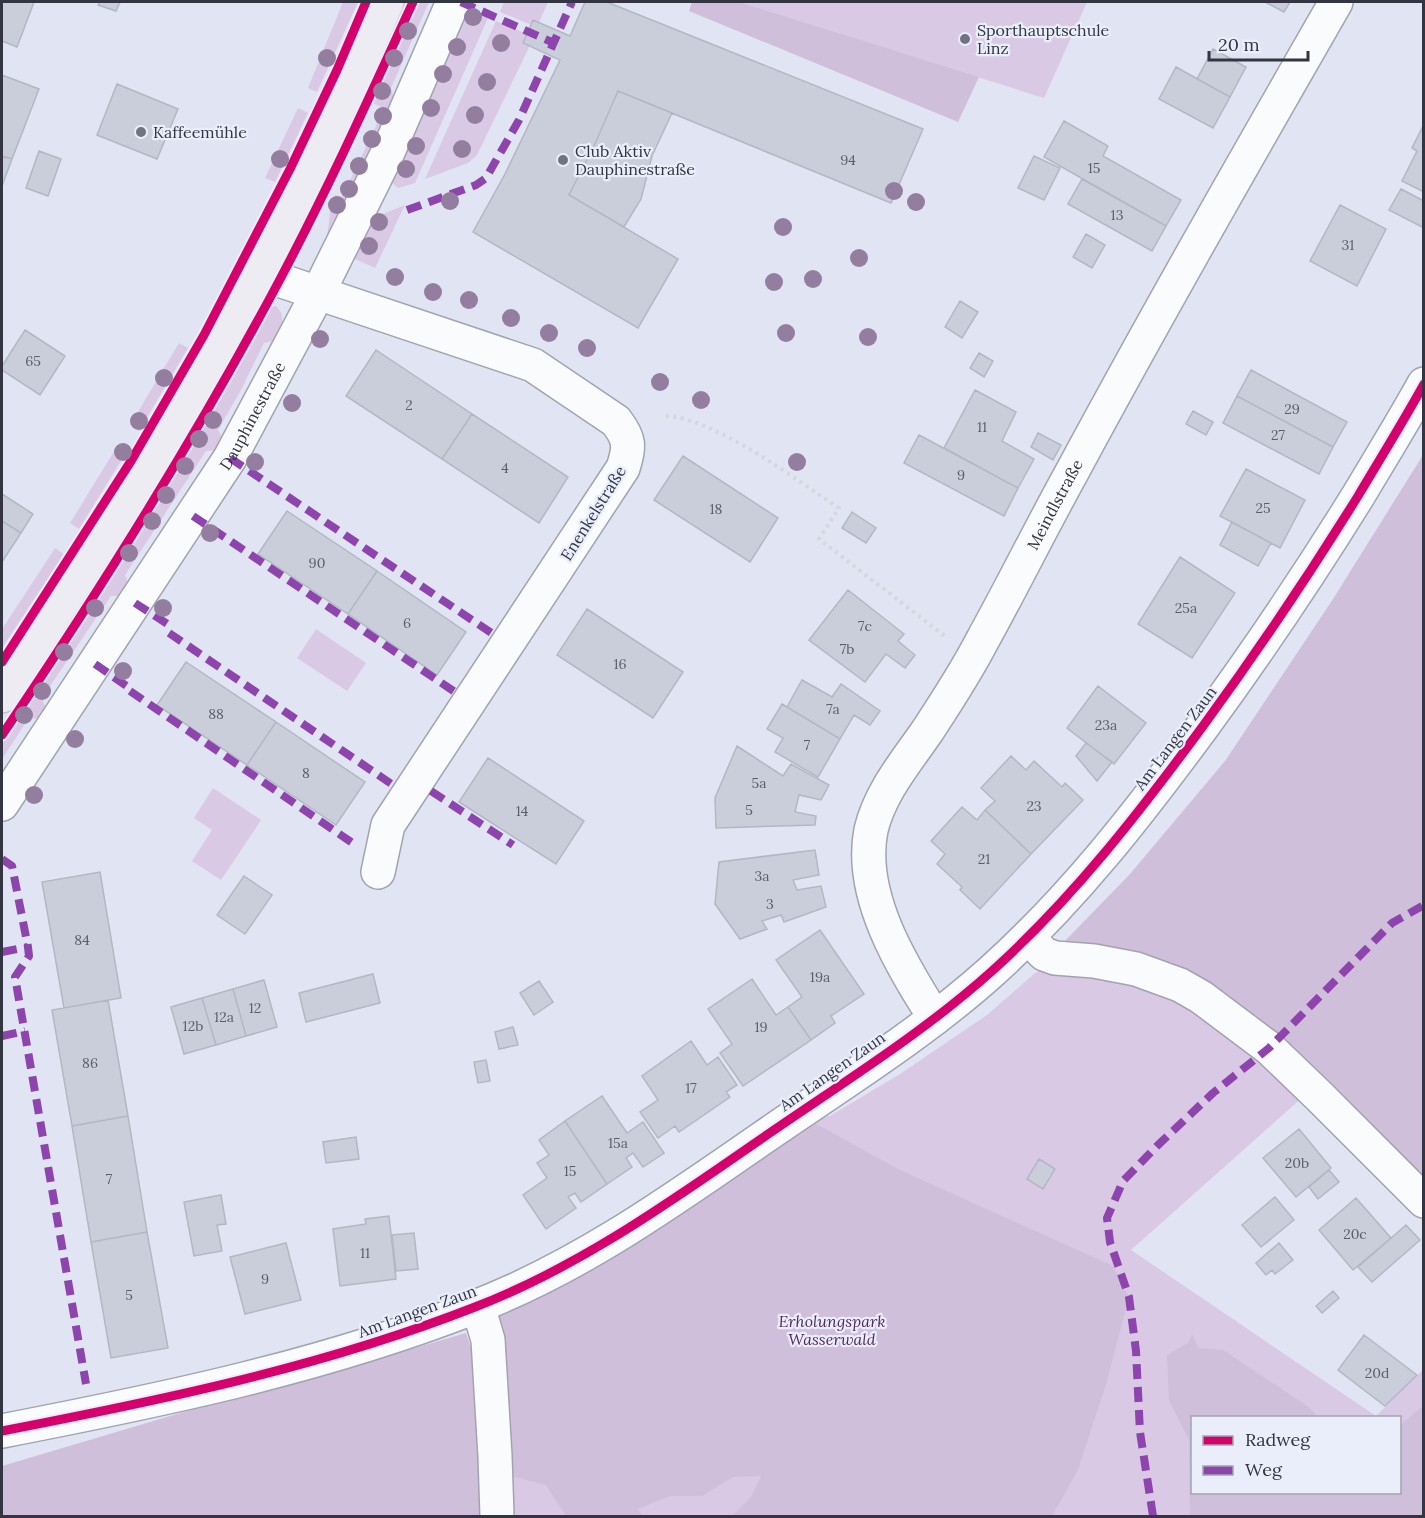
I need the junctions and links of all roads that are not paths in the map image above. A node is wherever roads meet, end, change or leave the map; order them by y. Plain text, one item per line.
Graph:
1 (387, 2) edge
2 (453, 2) edge
3 (1336, 2) edge
4 (261, 271) junction
5 (318, 293) junction
6 (1424, 384) edge
7 (2, 696) edge
8 (2, 804) edge
9 (378, 872) dead end
10 (1028, 937) junction
11 (935, 1018) junction
12 (1424, 1201) edge
13 (482, 1316) junction
14 (2, 1431) edge
15 (496, 1516) edge

1 - 4 main road
2 - 5 street, Dauphinestraße
3 - 11 street, Meindlstraße
4 - 5 street, Enenkelstraße
4 - 7 main road
5 - 8 street, Dauphinestraße
5 - 9 street, Enenkelstraße
6 - 10 street, Am Langen Zaun
10 - 11 street, Am Langen Zaun
10 - 12 street
11 - 13 street, Am Langen Zaun
13 - 14 street, Am Langen Zaun
13 - 15 street

